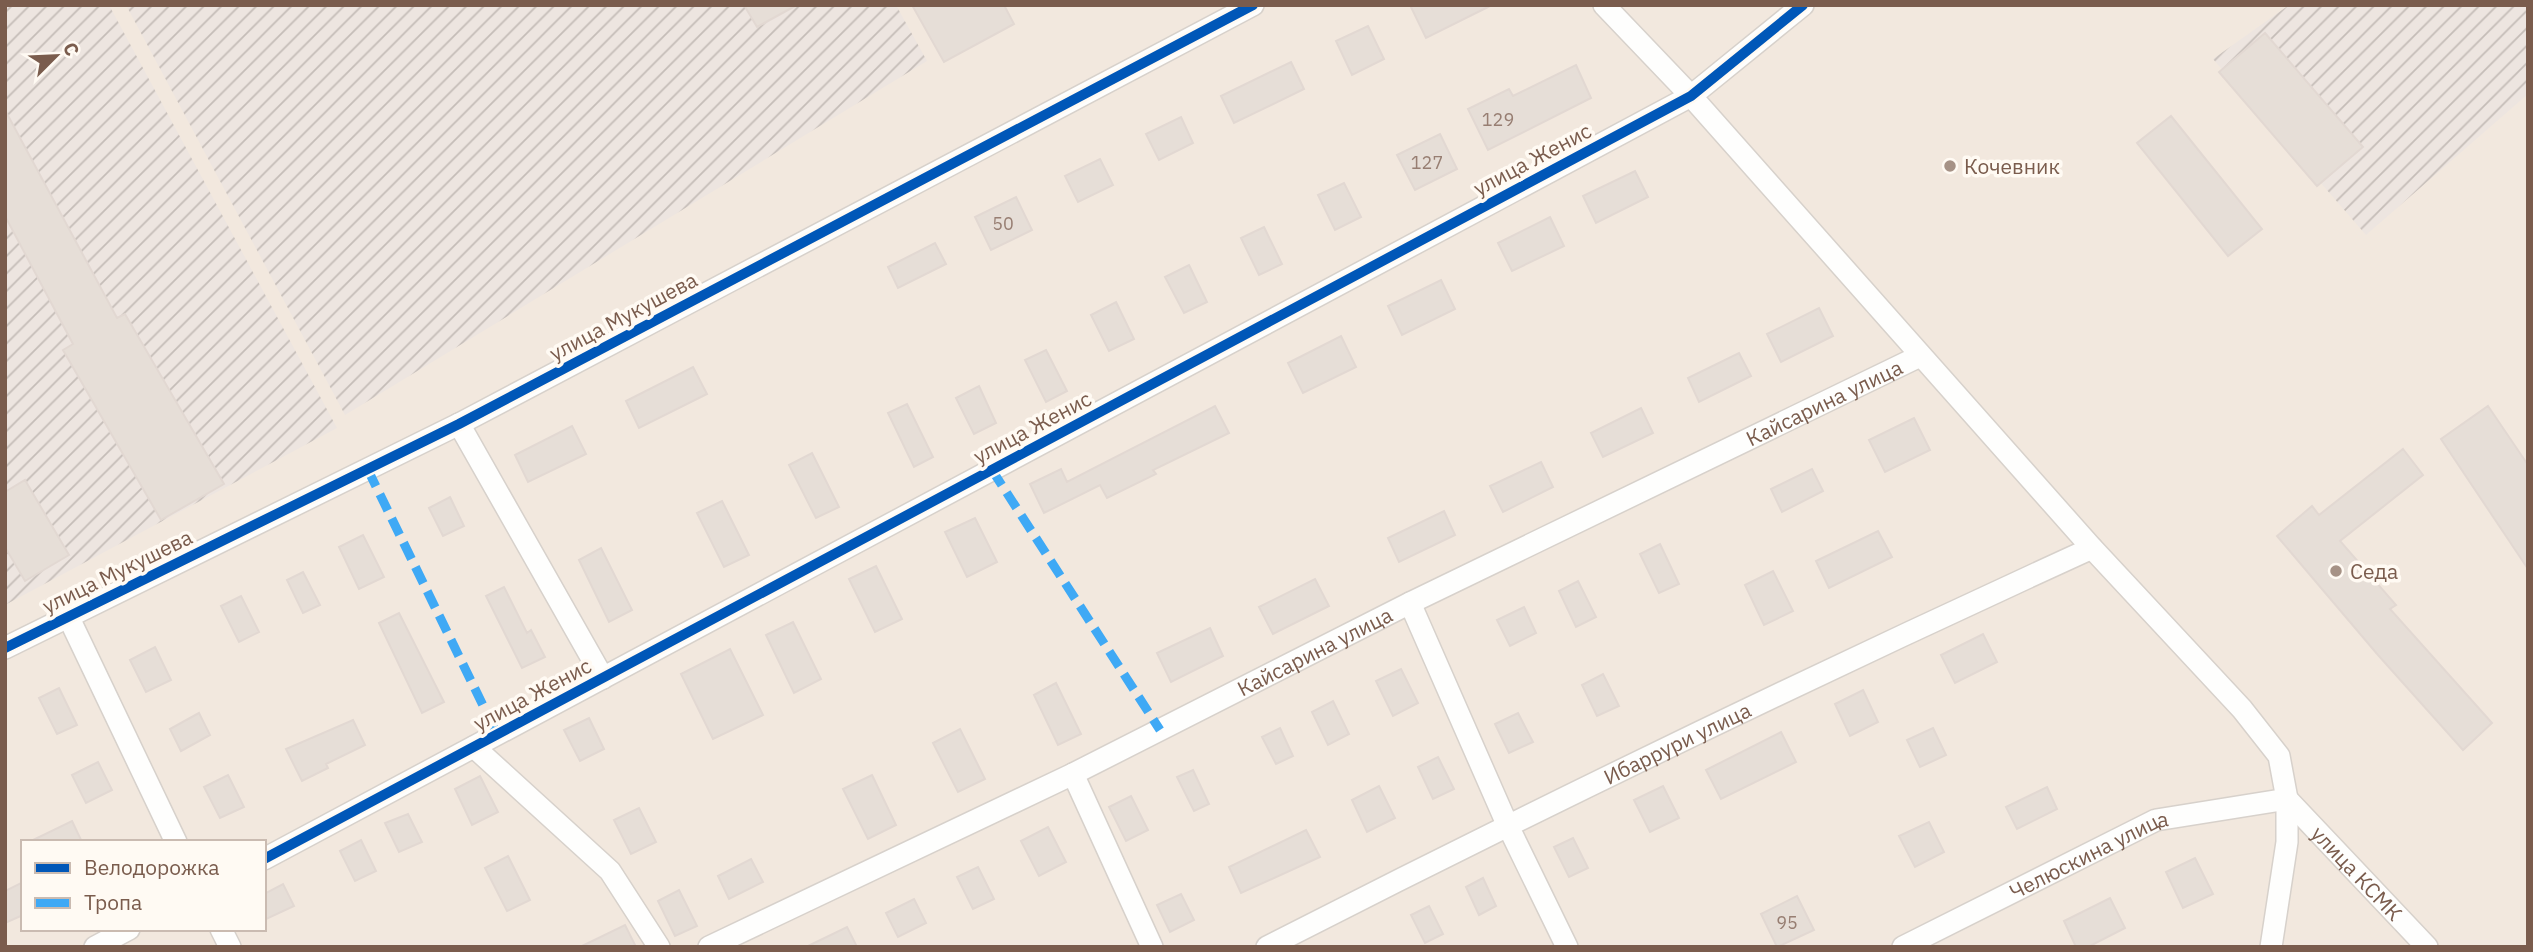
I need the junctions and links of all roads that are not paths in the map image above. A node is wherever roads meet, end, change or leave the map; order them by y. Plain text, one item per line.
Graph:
1 (1253, 5) edge
2 (1604, 5) edge
3 (1803, 5) edge
4 (1691, 96) junction
5 (1920, 356) junction
6 (459, 424) junction
7 (2092, 548) junction
8 (1410, 603) junction
9 (68, 616) junction
10 (5, 648) edge
11 (603, 678) junction
12 (474, 747) junction
13 (1073, 774) junction
14 (2287, 799) junction
15 (1507, 824) junction
16 (175, 840) edge
17 (266, 858) edge
18 (125, 931) edge
19 (222, 931) edge
20 (95, 947) edge
21 (230, 947) edge
22 (659, 947) edge
23 (709, 947) edge
24 (1152, 947) edge
25 (1267, 947) edge
26 (1567, 947) edge
27 (1903, 947) edge
28 (2271, 947) edge
29 (2427, 947) edge

1 - 6 street, улица Мукушева
2 - 4 street
3 - 4 street, улица Женис
4 - 5 street
4 - 11 street, улица Женис
5 - 7 street
5 - 8 street, Кайсарина улица
6 - 9 street, улица Мукушева
6 - 11 street
7 - 14 street
7 - 15 street, Ибаррури улица
8 - 13 street, Кайсарина улица
8 - 15 street
9 - 10 street, улица Мукушева
9 - 16 street
11 - 12 street, улица Женис
12 - 17 street, улица Женис
12 - 22 street
13 - 23 street, Кайсарина улица
13 - 24 street
14 - 27 street, Челюскина улица
14 - 28 street
14 - 29 street, улица КСМК
15 - 25 street, Ибаррури улица
15 - 26 street
18 - 20 street
19 - 21 street

